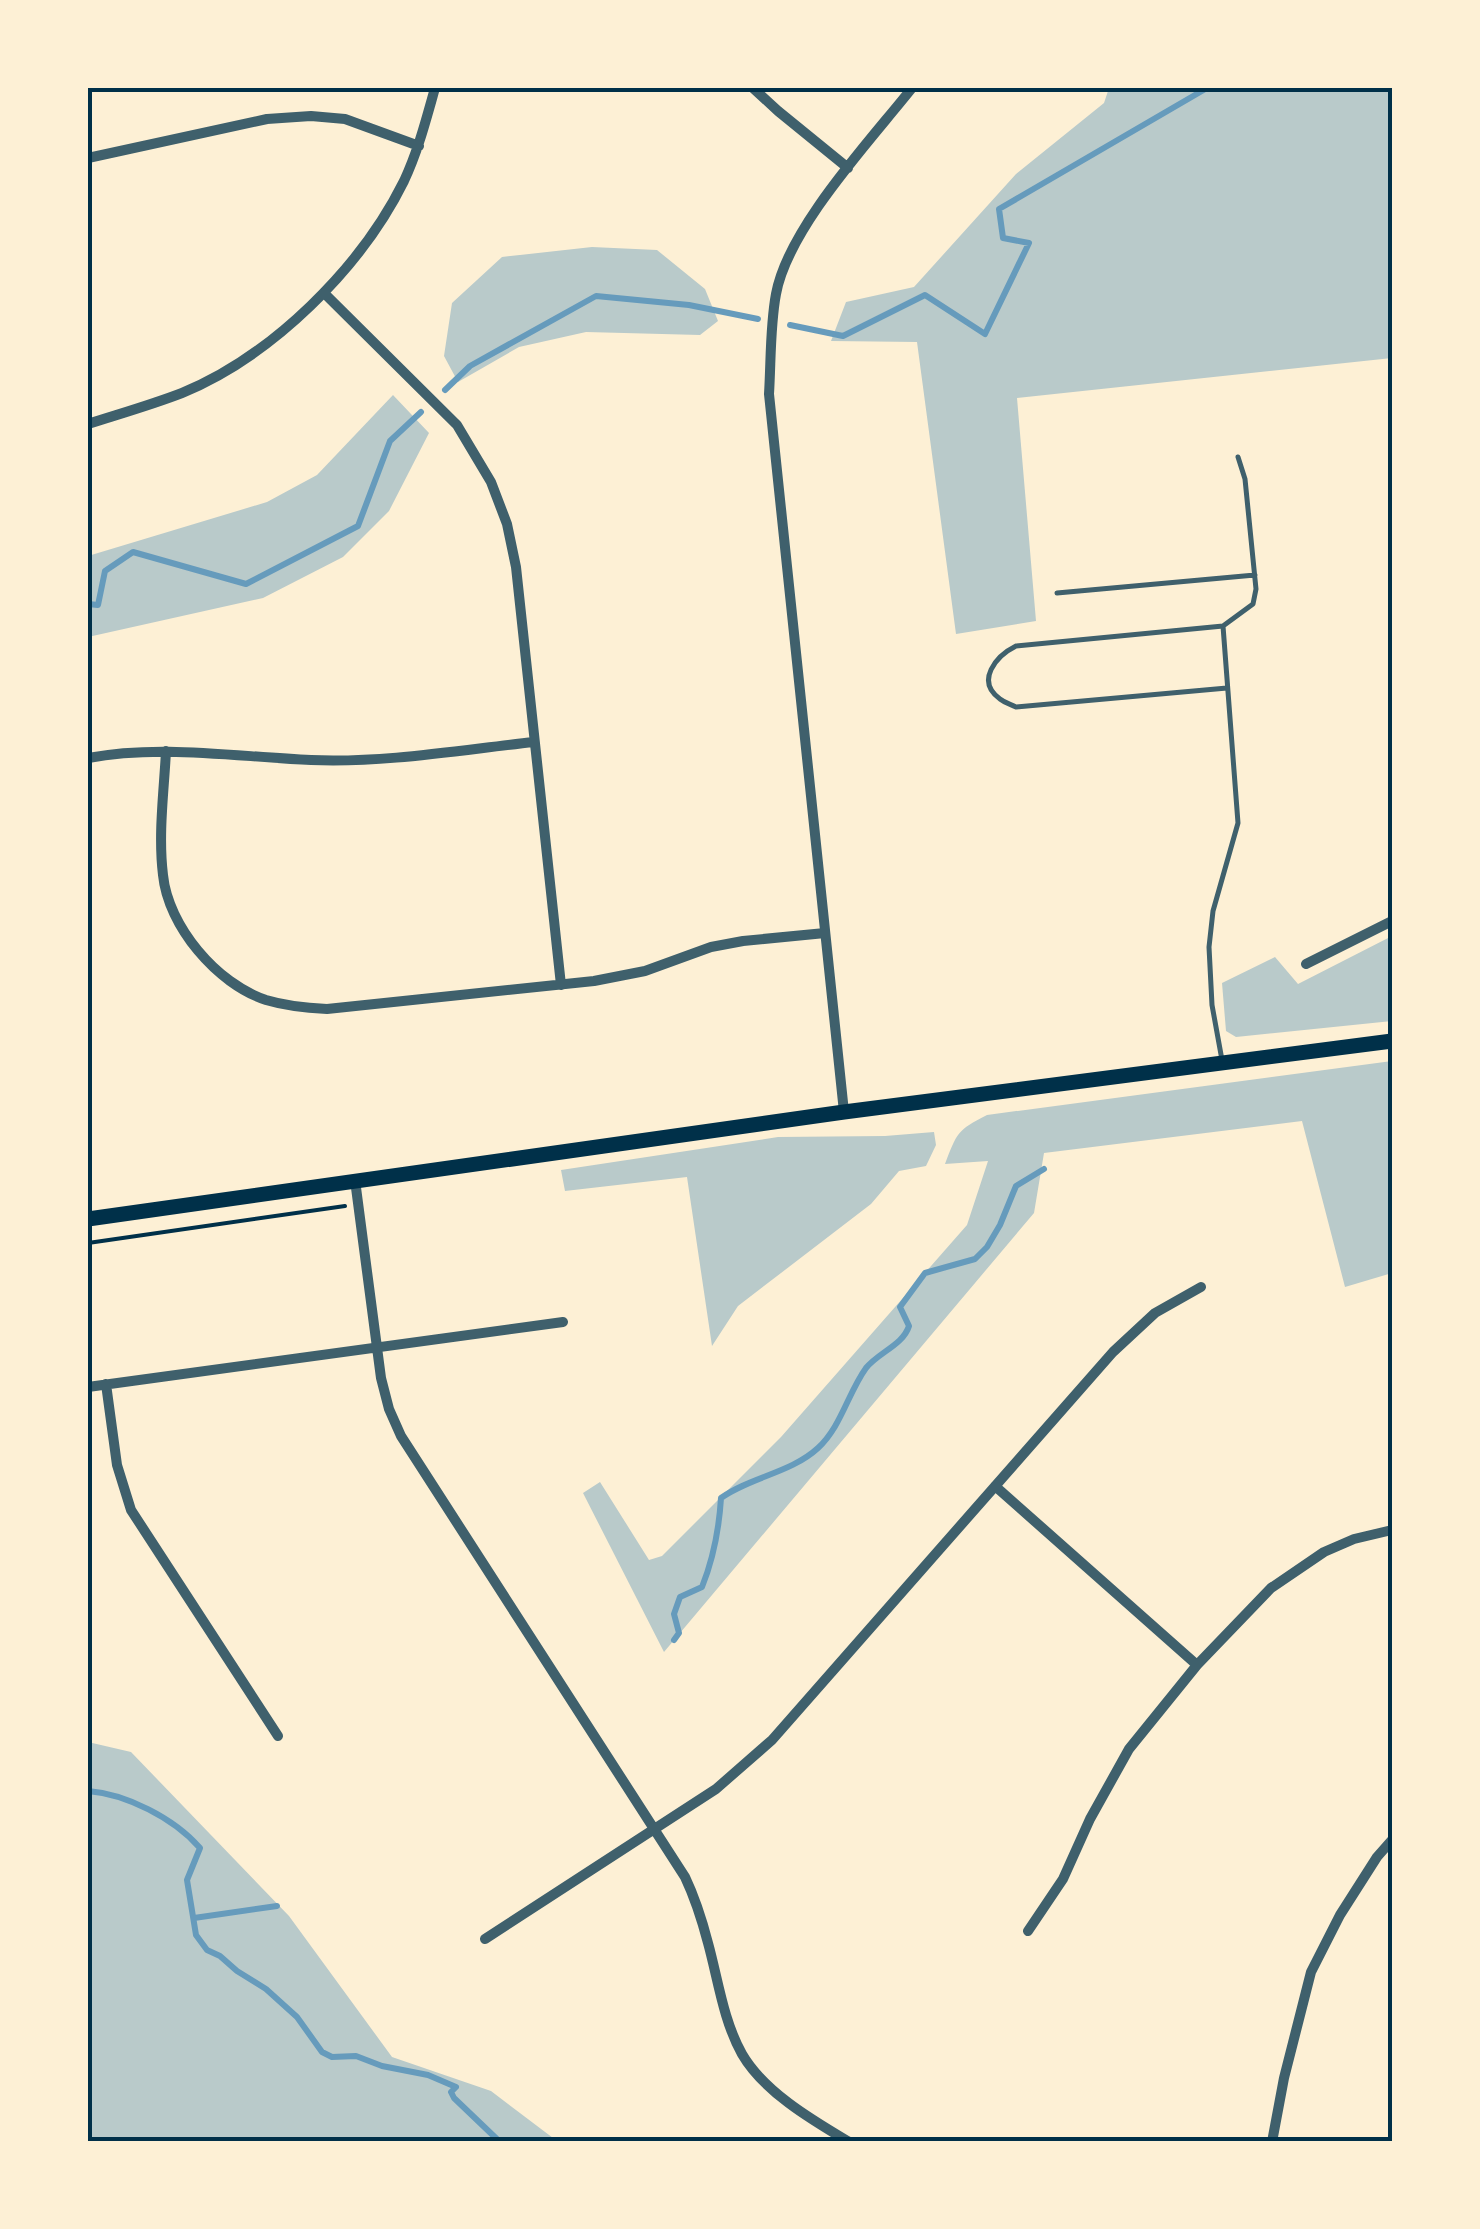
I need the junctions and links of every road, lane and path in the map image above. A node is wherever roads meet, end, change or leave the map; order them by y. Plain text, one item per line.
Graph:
1 (435, 88) edge
2 (753, 88) edge
3 (912, 88) edge
4 (419, 146) junction
5 (88, 158) edge
6 (848, 168) junction
7 (324, 293) junction
8 (88, 424) edge
9 (1238, 456) dead end
10 (1254, 575) junction
11 (1057, 593) dead end
12 (1223, 626) junction
13 (1227, 688) junction
14 (534, 742) junction
15 (166, 751) junction
16 (88, 758) edge
17 (1392, 921) edge
18 (825, 933) junction
19 (1306, 964) dead end
20 (561, 985) junction
21 (1392, 1041) edge
22 (1223, 1063) junction
23 (844, 1112) junction
24 (354, 1180) junction
25 (358, 1204) junction
26 (88, 1220) edge
27 (88, 1243) edge
28 (1201, 1286) dead end
29 (563, 1322) dead end
30 (378, 1348) junction
31 (106, 1384) junction
32 (88, 1387) edge
33 (995, 1486) junction
34 (1392, 1530) edge
35 (1197, 1665) junction
36 (278, 1736) dead end
37 (655, 1829) junction
38 (1392, 1840) edge
39 (1028, 1932) dead end
40 (485, 1939) dead end
41 (849, 2142) edge
42 (1272, 2142) edge

1 - 4 street
2 - 6 street
3 - 6 street
4 - 5 street
4 - 7 street
6 - 18 street
7 - 8 street
7 - 14 street
9 - 10 lane
10 - 11 lane
10 - 12 lane
12 - 13 lane
12 - 13 lane
13 - 22 lane
14 - 15 street
14 - 20 street
15 - 16 street
15 - 20 street
17 - 19 street
18 - 20 street
18 - 23 street
21 - 22 main road
22 - 23 main road
23 - 24 main road
24 - 25 street
24 - 26 main road
25 - 27 path
25 - 30 street
28 - 33 street
29 - 30 street
30 - 31 street
30 - 37 street
31 - 32 street
31 - 36 street
33 - 35 street
33 - 37 street
34 - 35 street
35 - 39 street
37 - 40 street
37 - 41 street
38 - 42 street

